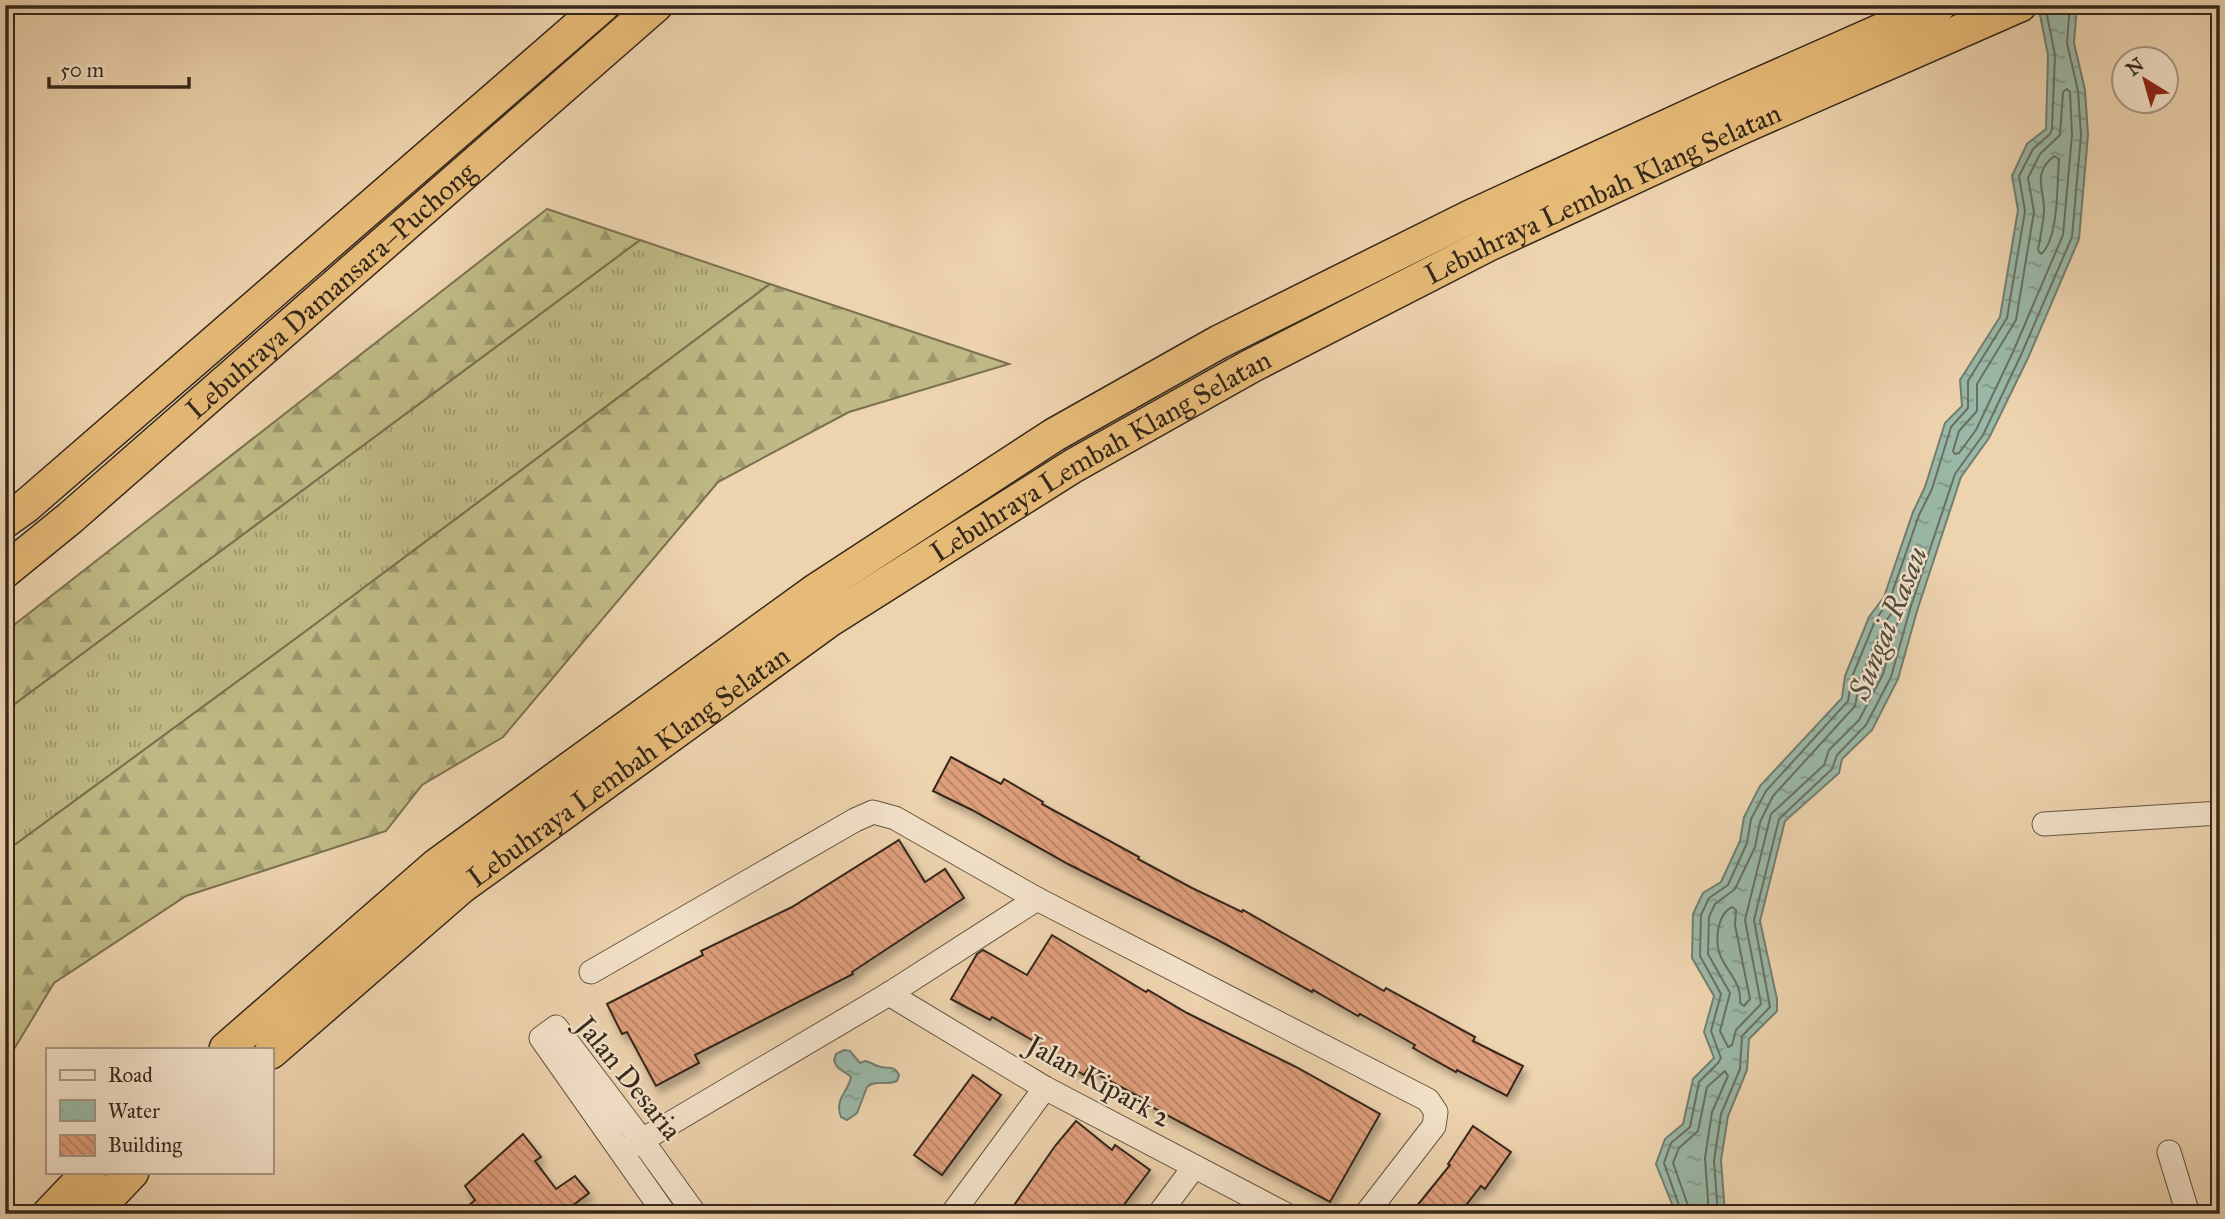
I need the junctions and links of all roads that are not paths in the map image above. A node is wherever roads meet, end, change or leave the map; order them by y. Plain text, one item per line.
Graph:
1 (603, 5) edge
2 (656, 5) edge
3 (1939, 5) edge
4 (2020, 5) edge
5 (5, 521) edge
6 (5, 571) edge
7 (2220, 813) edge
8 (2044, 824) dead end
9 (1037, 899) junction
10 (591, 972) dead end
11 (889, 994) junction
12 (227, 1048) edge
13 (273, 1050) edge
14 (1045, 1088) junction
15 (641, 1139) junction
16 (622, 1152) junction
17 (2169, 1152) dead end
18 (1194, 1167) junction
19 (87, 1174) edge
20 (130, 1174) edge
21 (49, 1214) edge
22 (92, 1214) edge
23 (664, 1214) edge
24 (695, 1214) edge
25 (952, 1214) edge
26 (1159, 1214) edge
27 (1285, 1214) edge
28 (1366, 1214) edge
29 (2188, 1214) edge

1 - 5 highway, Lebuhraya Damansara–Puchong
2 - 6 highway, Lebuhraya Damansara–Puchong
3 - 12 highway, Lebuhraya Lembah Klang Selatan
4 - 13 highway, Lebuhraya Lembah Klang Selatan
7 - 8 street
9 - 10 street
9 - 11 street
9 - 28 street
11 - 14 street, Jalan Kipark 2
11 - 15 street
14 - 18 street, Jalan Kipark 2
14 - 25 street
15 - 16 street
15 - 16 street, Jalan Desaria
15 - 24 street, Jalan Desaria
16 - 23 street, Jalan Desaria
17 - 29 street
18 - 26 street
18 - 27 street, Jalan Kipark 2
19 - 21 highway
20 - 22 highway

